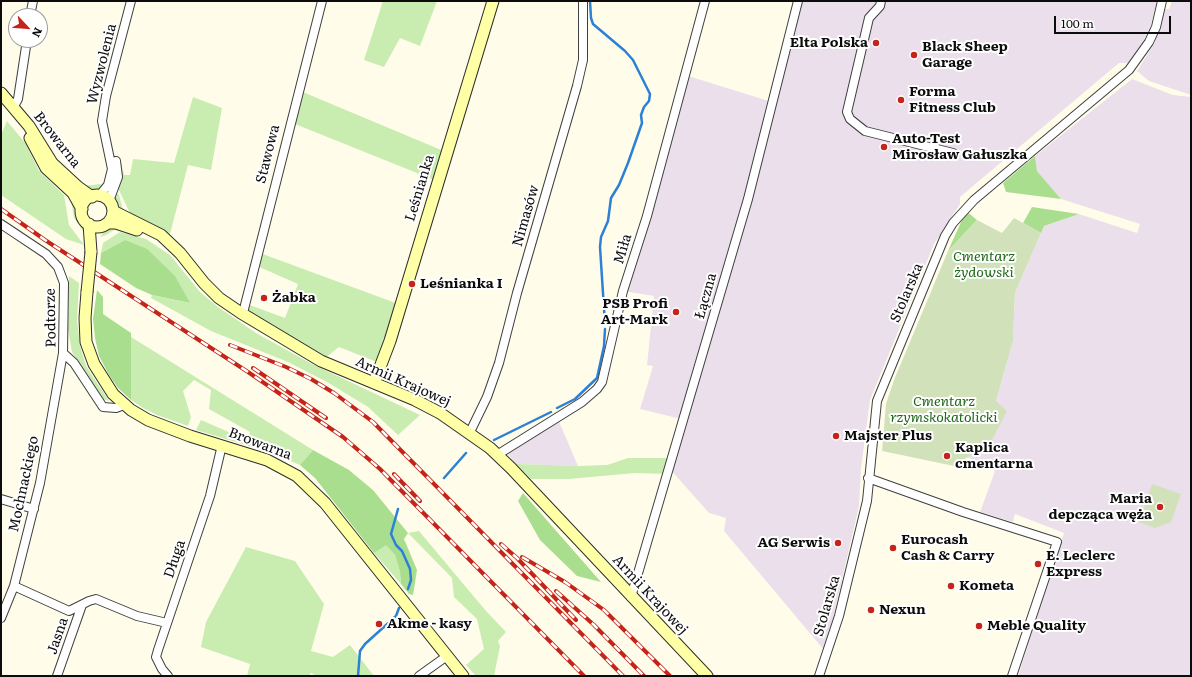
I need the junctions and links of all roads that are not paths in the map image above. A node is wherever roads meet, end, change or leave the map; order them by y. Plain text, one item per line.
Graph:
1 (132, 1) edge
2 (322, 1) edge
3 (493, 1) edge
4 (583, 1) edge
5 (705, 1) edge
6 (798, 1) edge
7 (881, 1) edge
8 (1162, 1) edge
9 (26, 48) edge
10 (1, 93) edge
11 (16, 111) junction
12 (953, 152) dead end
13 (103, 201) junction
14 (82, 209) junction
15 (1, 224) edge
16 (98, 225) junction
17 (169, 243) junction
18 (241, 313) junction
19 (63, 353) junction
20 (374, 384) junction
21 (124, 405) junction
22 (470, 432) junction
23 (222, 445) junction
24 (497, 455) junction
25 (868, 478) junction
26 (1, 499) edge
27 (34, 509) junction
28 (14, 586) junction
29 (631, 597) junction
30 (82, 605) junction
31 (1, 618) edge
32 (167, 623) junction
33 (447, 656) junction
34 (57, 676) edge
35 (168, 676) edge
36 (418, 676) edge
37 (463, 676) edge
38 (707, 676) edge
39 (819, 676) edge
40 (1012, 676) edge

1 - 13 street, Wyzwolenia
2 - 18 street, Stawowa
3 - 20 street, Leśnianka
4 - 22 street, Nimasów
5 - 24 street, Miła
6 - 29 street, Łączna
7 - 12 street
8 - 25 street, Stolarska
9 - 11 street
10 - 11 street, Browarna
11 - 13 street, Browarna
11 - 14 street, Browarna
13 - 14 street
13 - 16 street
13 - 17 street, Armii Krajowej
14 - 16 street, Browarna
15 - 19 street, Podtorze
16 - 17 street, Armii Krajowej
16 - 21 street, Browarna, bridge
17 - 18 street, Armii Krajowej
18 - 20 street, Armii Krajowej
19 - 21 street, Podtorze
19 - 27 street, Mochnackiego
20 - 22 street, Armii Krajowej
21 - 23 street, Browarna
22 - 24 street, Armii Krajowej
23 - 32 street, Długa
23 - 33 street, Browarna
24 - 29 street, Armii Krajowej
25 - 39 street, Stolarska
25 - 40 street
26 - 27 street
27 - 28 street, Mochnackiego
28 - 30 street
28 - 31 street, Mochnackiego
29 - 38 street, Armii Krajowej
30 - 32 street
30 - 34 street, Jasna
32 - 35 street, Długa
33 - 36 street
33 - 37 street, Browarna

